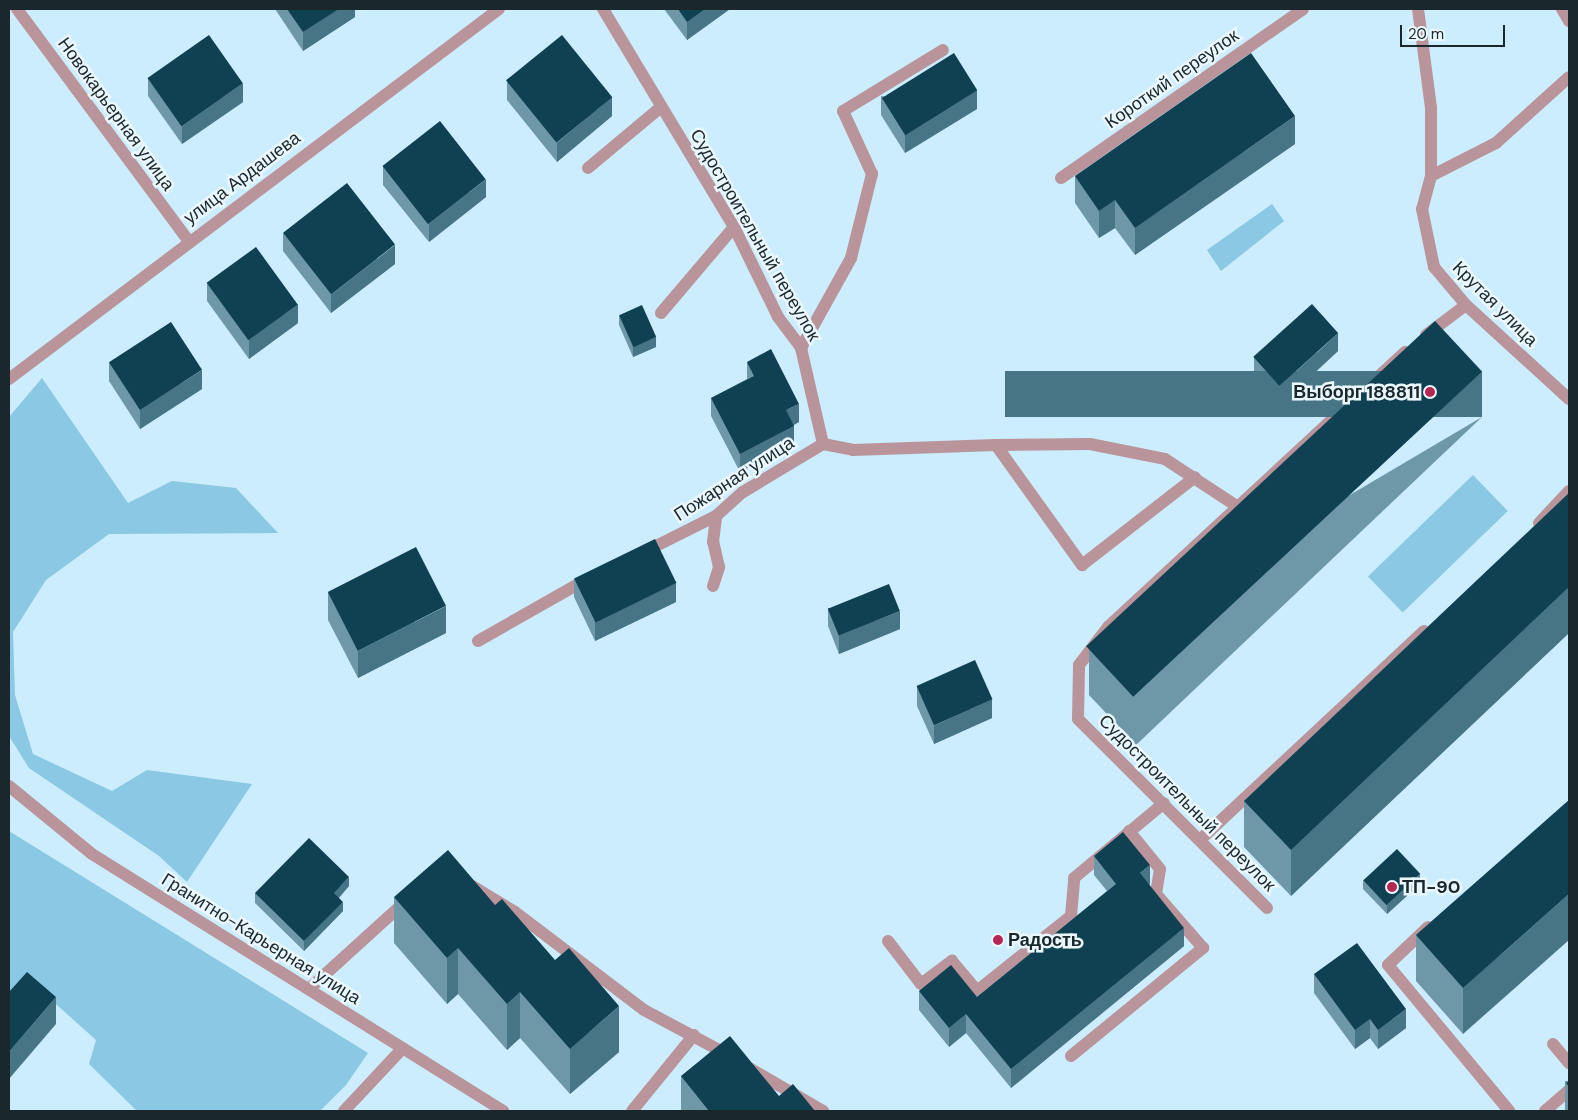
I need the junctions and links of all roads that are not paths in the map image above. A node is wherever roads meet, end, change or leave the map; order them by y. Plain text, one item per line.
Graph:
1 (17, 9) edge
2 (499, 9) edge
3 (603, 9) edge
4 (1304, 9) edge
5 (1418, 9) edge
6 (1562, 9) edge
7 (1569, 20) edge
8 (943, 50) dead end
9 (1569, 77) edge
10 (662, 107) junction
11 (588, 168) dead end
12 (1431, 176) junction
13 (1060, 178) dead end
14 (734, 226) junction
15 (188, 240) junction
16 (1466, 305) junction
17 (661, 313) dead end
18 (801, 348) junction
19 (9, 379) edge
20 (1569, 399) edge
21 (823, 444) junction
22 (996, 445) junction
23 (1195, 477) junction
24 (1569, 491) edge
25 (1238, 507) junction
26 (716, 516) junction
27 (1530, 532) edge
28 (628, 559) edge
29 (602, 572) edge
30 (713, 586) dead end
31 (1432, 624) edge
32 (478, 641) dead end
33 (9, 786) edge
34 (1164, 803) junction
35 (1129, 831) junction
36 (1200, 838) junction
37 (462, 881) edge
38 (418, 892) edge
39 (1267, 908) dead end
40 (1439, 917) edge
41 (888, 941) dead end
42 (310, 988) junction
43 (694, 1035) junction
44 (1553, 1044) dead end
45 (403, 1048) junction
46 (1071, 1056) dead end
47 (1569, 1063) edge
48 (1569, 1090) edge
49 (344, 1111) edge
50 (503, 1111) edge
51 (632, 1111) edge
52 (823, 1111) edge
53 (1509, 1111) edge
54 (1545, 1111) edge

1 - 15 street, Новокарьерная улица
2 - 15 street, улица Ардашева
3 - 10 street, Судостроительный переулок
4 - 13 street, Короткий переулок
5 - 12 street, Крутая улица
6 - 7 street
8 - 18 street
9 - 12 street
10 - 11 street
10 - 14 street, Судостроительный переулок
12 - 16 street, Крутая улица
14 - 17 street
14 - 18 street, Судостроительный переулок
15 - 19 street, улица Ардашева
16 - 20 street, Крутая улица
16 - 25 street
18 - 21 street, Судостроительный переулок
21 - 22 street
21 - 26 street, Пожарная улица
22 - 23 street
22 - 23 street
23 - 25 street
24 - 27 street
25 - 34 street, Судостроительный переулок
26 - 28 street, Пожарная улица
26 - 30 street
29 - 32 street
31 - 36 street
33 - 42 street, Гранитно-Карьерная улица
34 - 35 street
34 - 36 street, Судостроительный переулок
35 - 41 street
35 - 46 street
36 - 39 street, Судостроительный переулок
37 - 43 street
38 - 42 street
40 - 53 street
42 - 45 street, Гранитно-Карьерная улица
43 - 51 street
43 - 52 street
44 - 47 street
45 - 49 street
45 - 50 street, Гранитно-Карьерная улица
48 - 54 street

